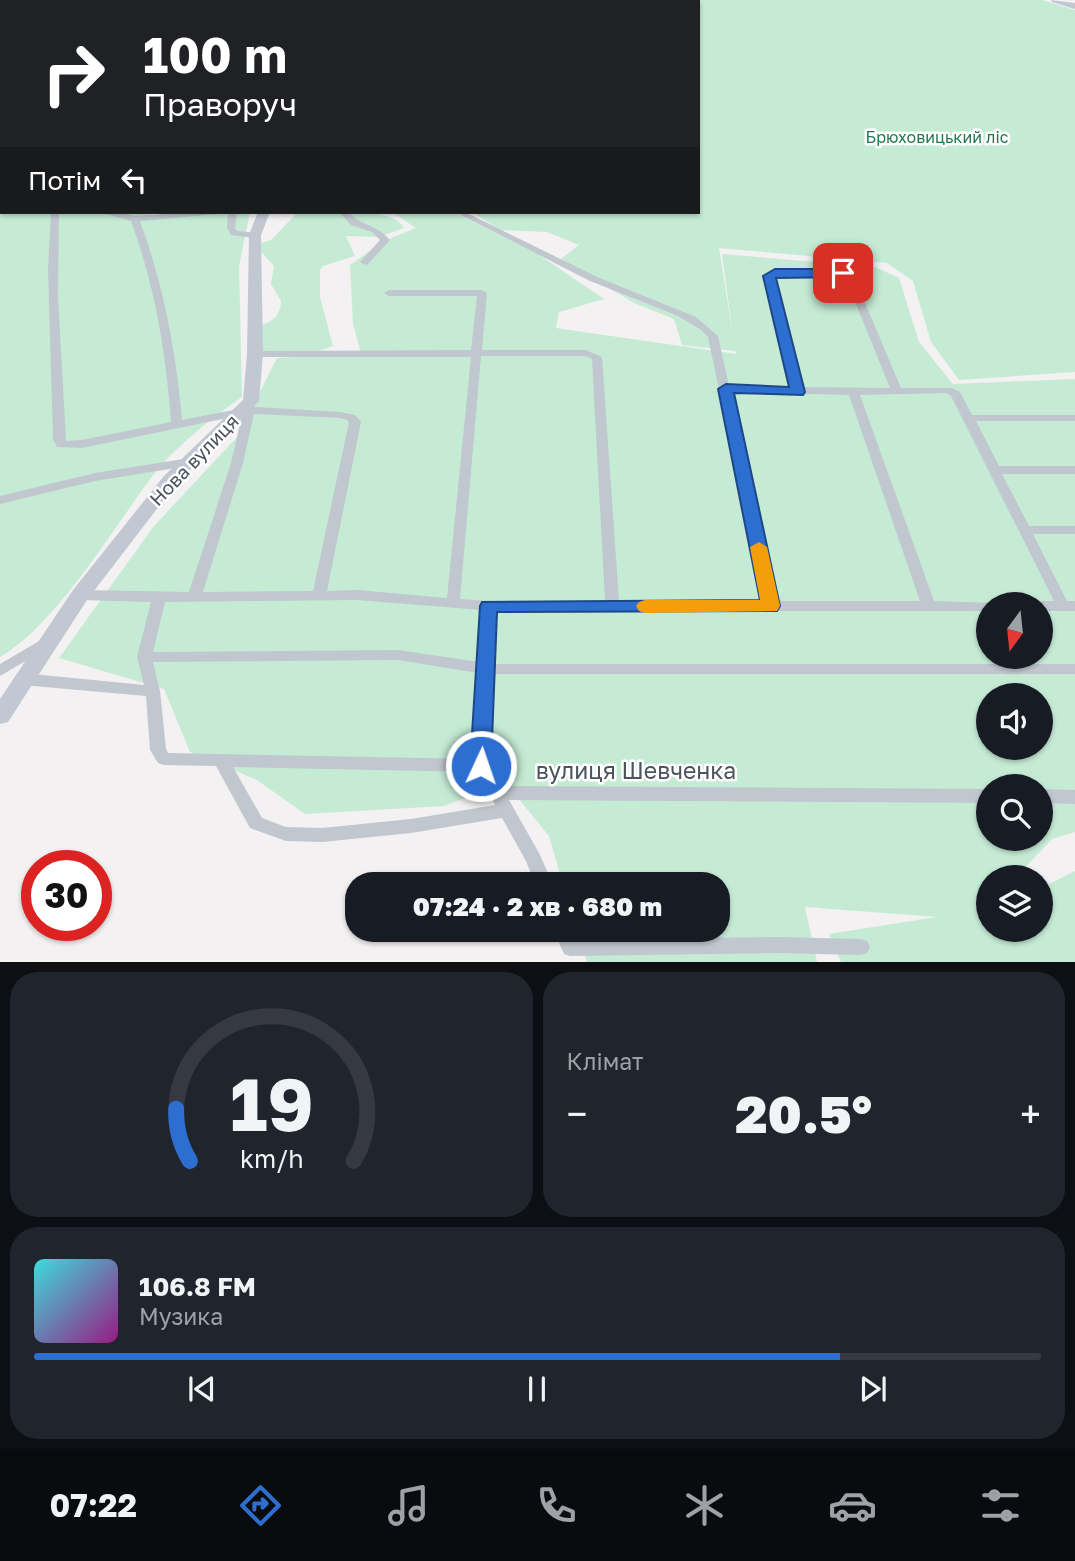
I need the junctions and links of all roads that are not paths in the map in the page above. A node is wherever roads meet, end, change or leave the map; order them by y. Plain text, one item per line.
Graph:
1 (1055, 0) edge
2 (1075, 6) edge
3 (55, 214) edge
4 (116, 214) edge
5 (199, 214) edge
6 (233, 214) edge
7 (263, 214) edge
8 (345, 214) edge
9 (463, 214) edge
10 (135, 219) junction
11 (255, 235) junction
12 (365, 262) dead end
13 (389, 293) dead end
14 (476, 354) junction
15 (255, 355) junction
16 (726, 389) junction
17 (897, 391) junction
18 (798, 392) junction
19 (853, 392) junction
20 (247, 408) junction
21 (970, 418) junction
22 (1075, 418) edge
23 (177, 423) junction
24 (190, 462) junction
25 (995, 470) junction
26 (1075, 470) edge
27 (0, 500) edge
28 (1025, 530) junction
29 (1075, 530) edge
30 (80, 595) junction
31 (319, 595) junction
32 (159, 597) junction
33 (194, 597) junction
34 (453, 604) junction
35 (489, 606) junction
36 (612, 606) junction
37 (771, 606) junction
38 (929, 606) junction
39 (976, 606) edge
40 (1069, 606) edge
41 (144, 657) junction
42 (485, 669) junction
43 (1075, 669) edge
44 (9, 686) edge
45 (153, 691) junction
46 (222, 762) junction
47 (481, 766) junction
48 (497, 793) junction
49 (976, 796) edge
50 (1053, 796) edge
51 (1075, 797) edge
52 (507, 810) junction
53 (538, 872) edge
54 (567, 942) edge
55 (861, 947) dead end

1 - 2 street
3 - 23 street
4 - 10 street
5 - 10 street
6 - 11 street
7 - 11 street, Нова вулиця
8 - 12 street
9 - 16 street
10 - 23 street
11 - 15 street, Нова вулиця
13 - 14 street
14 - 15 street
14 - 34 street
14 - 36 street
15 - 20 street, Нова вулиця
16 - 18 street
16 - 37 street
17 - 18 street
17 - 19 street
17 - 21 street
18 - 19 street
19 - 38 street
20 - 23 street
20 - 24 street, Нова вулиця
20 - 31 street
20 - 33 street
21 - 22 street
21 - 25 street
24 - 27 street
24 - 30 street, Нова вулиця
25 - 26 street
25 - 28 street
28 - 29 street
28 - 40 street
30 - 32 street
30 - 44 street, Нова вулиця
31 - 33 street
31 - 34 street
32 - 33 street
32 - 41 street
34 - 35 street
35 - 36 street
35 - 42 street
36 - 37 street
37 - 38 street
38 - 39 street
41 - 42 street
41 - 45 street
42 - 43 street
42 - 47 street
44 - 45 street
45 - 46 street
46 - 47 street
46 - 52 street
47 - 48 street
48 - 49 street, вулиця Шевченка
48 - 52 street
50 - 51 street
52 - 53 street
54 - 55 street

